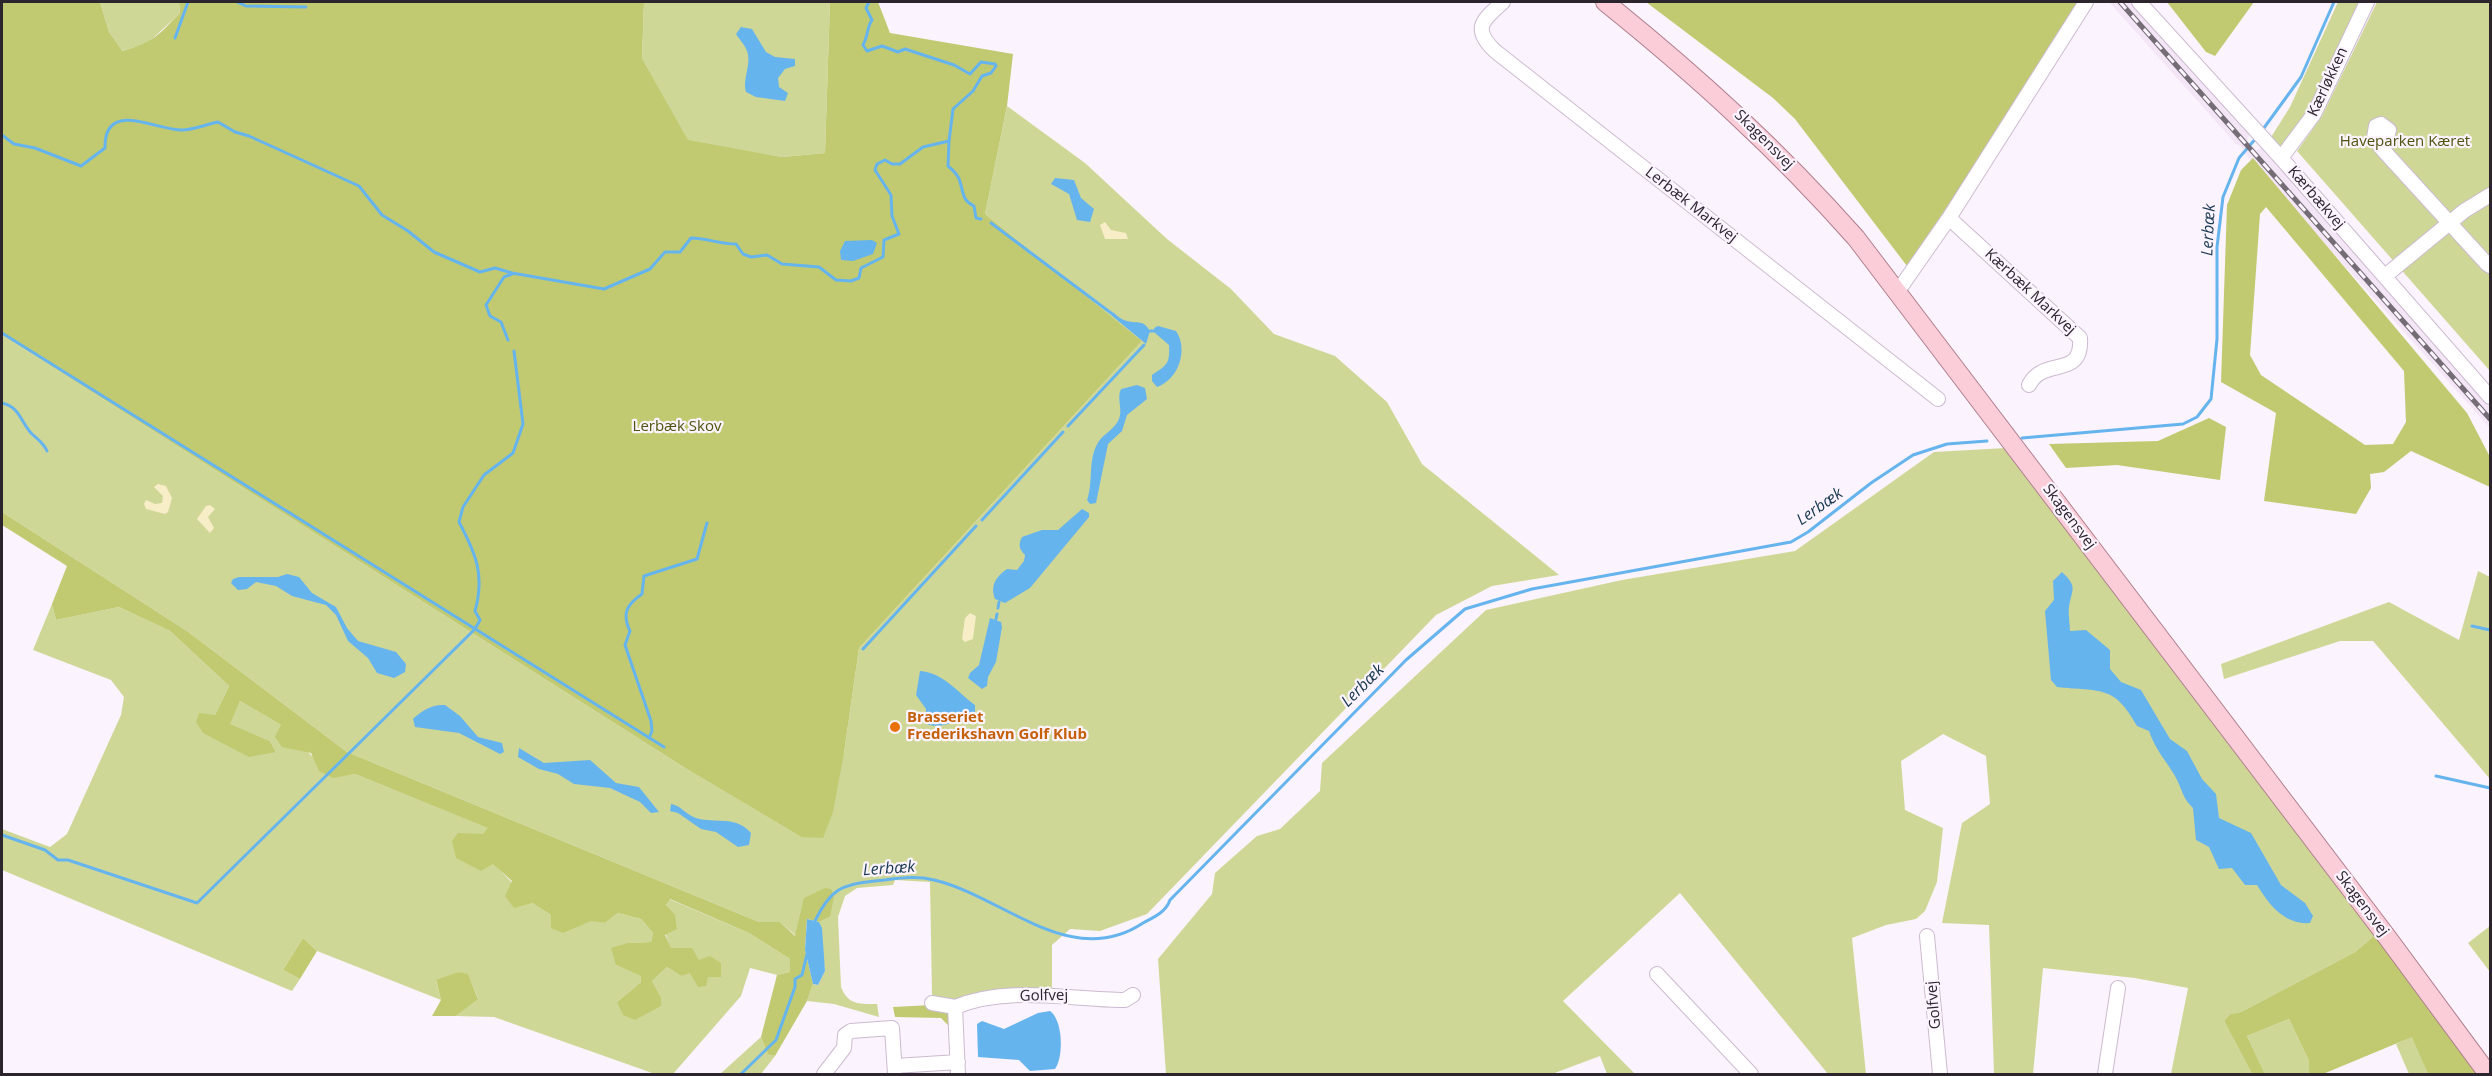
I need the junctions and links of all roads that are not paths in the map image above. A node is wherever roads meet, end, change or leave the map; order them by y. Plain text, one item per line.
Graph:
1 (1503, 2) edge
2 (1605, 2) edge
3 (2086, 2) edge
4 (2139, 2) edge
5 (2367, 2) edge
6 (2383, 150) dead end
7 (2281, 158) junction
8 (2490, 195) edge
9 (1949, 218) junction
10 (2449, 222) junction
11 (2490, 266) edge
12 (2385, 276) junction
13 (1898, 291) junction
14 (2029, 385) dead end
15 (2490, 397) edge
16 (1938, 399) dead end
17 (1927, 936) dead end
18 (1657, 974) dead end
19 (2118, 988) dead end
20 (1133, 994) dead end
21 (932, 1003) dead end
22 (954, 1007) junction
23 (958, 1068) edge
24 (895, 1070) edge
25 (824, 1074) edge
26 (1751, 1074) edge
27 (1940, 1074) edge
28 (2105, 1074) edge
29 (2488, 1074) edge

1 - 16 street, Lerbæk Markvej
2 - 13 main road, Skagensvej
3 - 9 street
4 - 7 street, Kærbækvej
5 - 7 street, Kærløkken
6 - 10 street
7 - 12 street, Kærbækvej
8 - 10 street
9 - 13 street
9 - 14 street, Kærbæk Markvej
10 - 11 street
10 - 12 street
12 - 15 street, Kærbækvej
13 - 29 main road, Skagensvej
17 - 27 street, Golfvej
18 - 26 street
19 - 28 street
20 - 22 street, Golfvej
21 - 22 street, Golfvej
22 - 23 street
23 - 24 street
24 - 25 street

